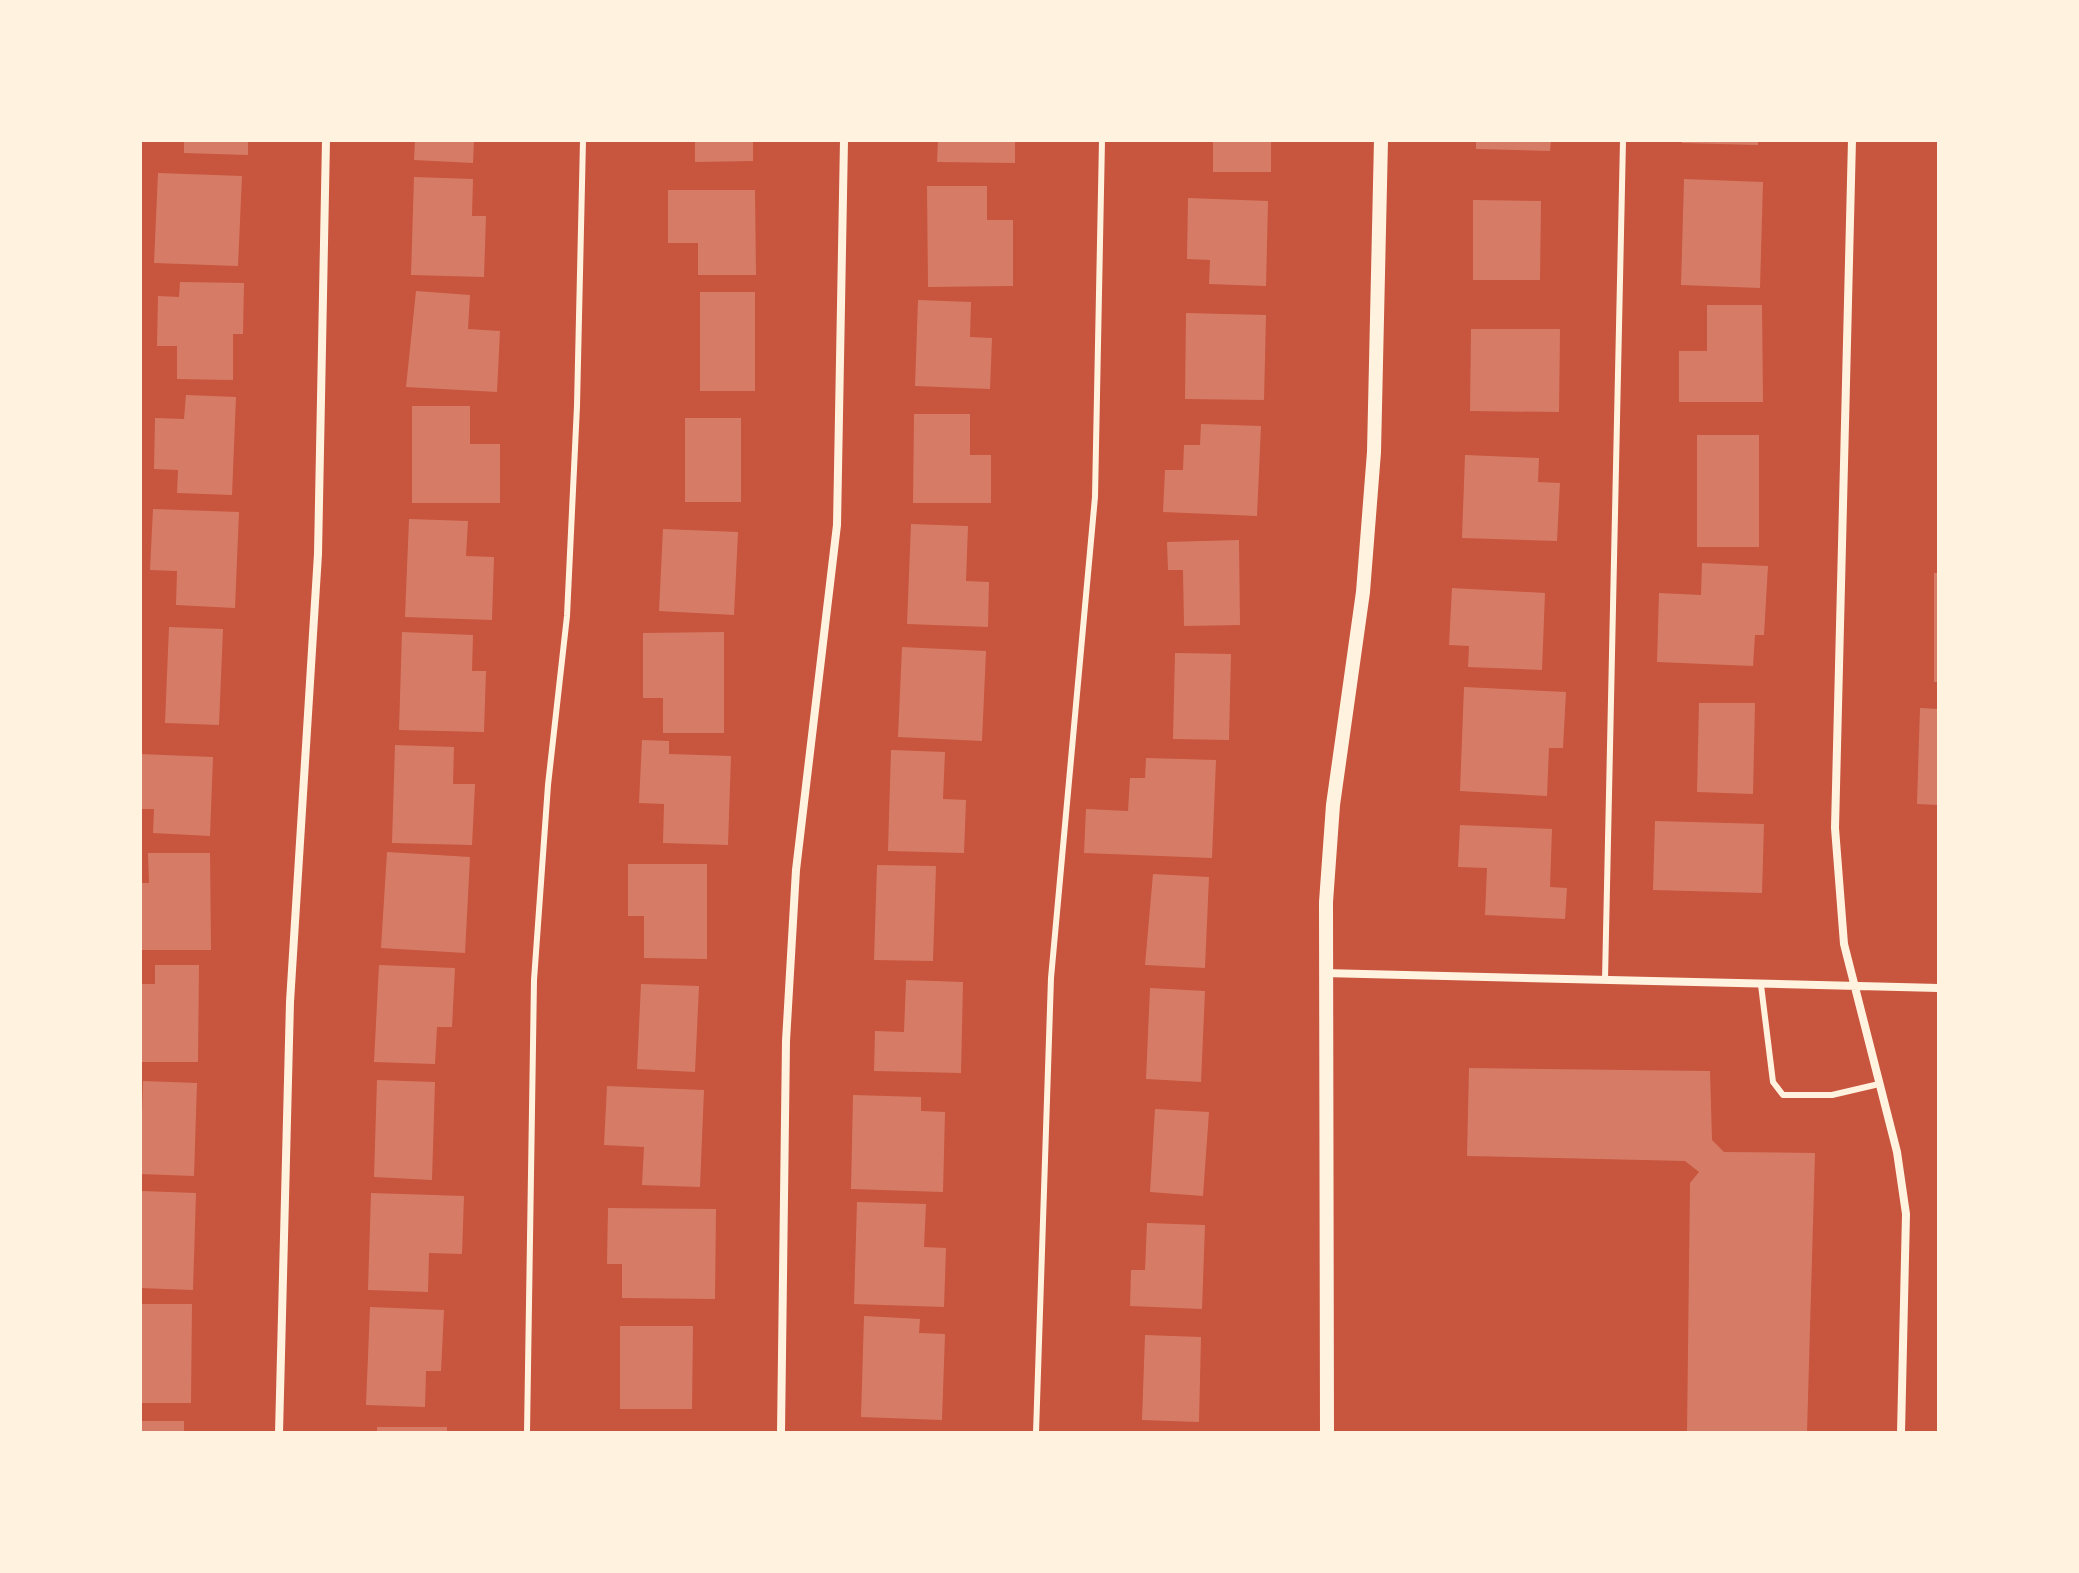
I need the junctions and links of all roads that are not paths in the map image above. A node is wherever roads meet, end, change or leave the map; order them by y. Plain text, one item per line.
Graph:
1 (326, 140) edge
2 (583, 140) edge
3 (844, 140) edge
4 (1102, 140) edge
5 (1381, 140) edge
6 (1623, 140) edge
7 (1852, 140) edge
8 (1323, 973) junction
9 (1605, 980) junction
10 (1761, 985) junction
11 (1855, 987) junction
12 (1939, 988) edge
13 (1879, 1084) junction
14 (279, 1433) edge
15 (527, 1433) edge
16 (781, 1433) edge
17 (1036, 1433) edge
18 (1327, 1433) edge
19 (1901, 1433) edge

1 - 14 street
2 - 15 lane
3 - 16 street
4 - 17 lane
5 - 8 street
6 - 9 lane
7 - 11 street
8 - 9 street
8 - 18 street
9 - 10 street
10 - 11 street
10 - 13 lane
11 - 12 street
11 - 13 street
13 - 19 street

